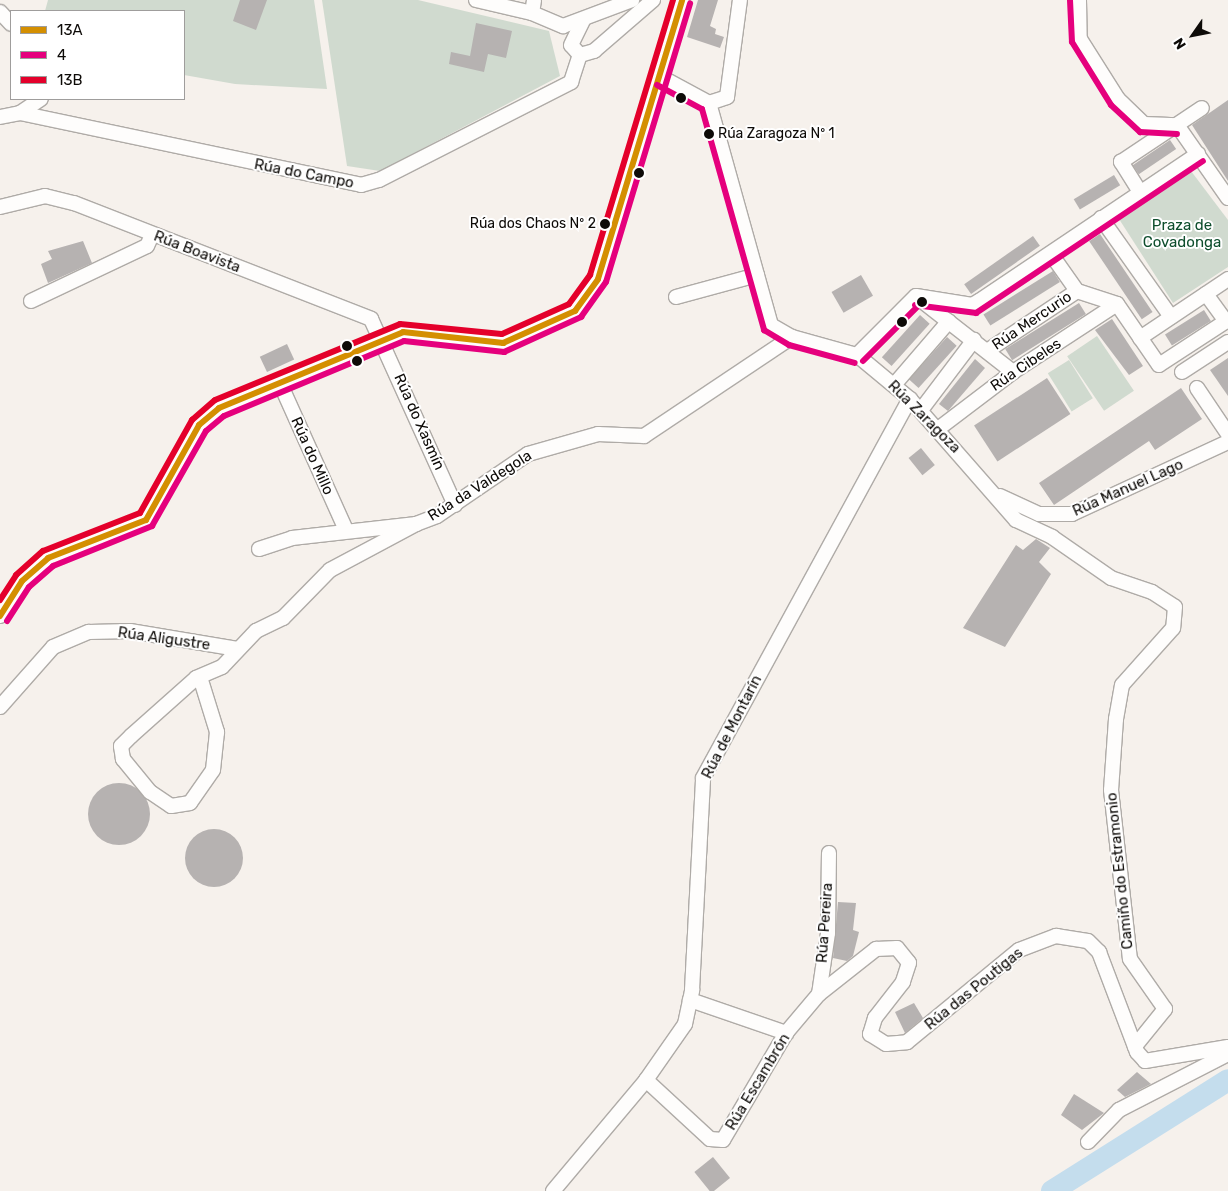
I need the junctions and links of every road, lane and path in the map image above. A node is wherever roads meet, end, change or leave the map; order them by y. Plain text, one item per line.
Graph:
1 (476, 0) edge
2 (632, 0) edge
3 (654, 0) edge
4 (682, 0) edge
5 (740, 0) edge
6 (1079, 0) edge
7 (533, 7) edge
8 (0, 12) edge
9 (585, 18) junction
10 (554, 22) junction
11 (10, 23) edge
12 (575, 50) junction
13 (661, 77) junction
14 (40, 100) edge
15 (710, 103) junction
16 (1202, 108) dead end
17 (20, 113) junction
18 (0, 117) edge
19 (1177, 125) junction
20 (1198, 154) junction
21 (1140, 192) junction
22 (1228, 198) edge
23 (0, 207) edge
24 (1101, 218) junction
25 (152, 235) junction
26 (1051, 254) junction
27 (757, 275) junction
28 (1228, 279) edge
29 (1077, 291) junction
30 (1206, 294) junction
31 (916, 296) junction
32 (676, 297) dead end
33 (31, 301) dead end
34 (1117, 304) junction
35 (1171, 317) junction
36 (949, 321) junction
37 (1227, 321) edge
38 (792, 337) junction
39 (382, 338) junction
40 (1140, 338) junction
41 (974, 340) junction
42 (1228, 342) edge
43 (987, 350) junction
44 (857, 355) junction
45 (1013, 372) junction
46 (1182, 372) dead end
47 (279, 381) junction
48 (894, 385) junction
49 (1197, 388) dead end
50 (910, 399) junction
51 (921, 410) junction
52 (938, 429) junction
53 (1228, 434) edge
54 (1228, 442) edge
55 (999, 496) junction
56 (455, 505) junction
57 (416, 524) junction
58 (346, 530) junction
59 (259, 549) dead end
60 (0, 616) edge
61 (238, 649) junction
62 (200, 676) junction
63 (0, 707) edge
64 (829, 853) dead end
65 (818, 994) junction
66 (690, 1000) junction
67 (786, 1034) junction
68 (1135, 1046) junction
69 (1228, 1047) edge
70 (1228, 1054) edge
71 (646, 1080) junction
72 (1088, 1142) dead end
73 (553, 1191) edge

1 - 7 street
2 - 9 street
3 - 12 street
4 - 13 street
5 - 15 street
6 - 19 street
7 - 10 street
8 - 11 street
9 - 10 street
9 - 12 street, Rúa do Campo
10 - 12 street
12 - 17 street, Rúa do Campo
13 - 15 street
13 - 39 street
14 - 17 street
15 - 27 street, Rúa Zaragoza
16 - 19 street
17 - 18 street
19 - 20 street
19 - 21 street
20 - 21 street
20 - 22 street
21 - 24 street
23 - 25 street, Rúa Boavista
24 - 26 street
24 - 35 street
25 - 33 street
25 - 39 street, Rúa Boavista
26 - 29 street
26 - 31 street
27 - 32 street
27 - 38 street, Rúa Zaragoza
28 - 30 street
29 - 34 street
29 - 43 street, Rúa Mercurio
30 - 35 street
30 - 37 street
31 - 36 street
31 - 44 street
34 - 40 street
34 - 45 street, Rúa Cibeles
35 - 40 street
36 - 41 street
36 - 48 street
37 - 40 street
38 - 44 street, Rúa Zaragoza
38 - 56 street, Rúa da Valdegola
39 - 47 street
39 - 56 street, Rúa do Xasmín
41 - 43 street
41 - 51 street
42 - 46 street
43 - 45 street
44 - 48 street, Rúa Zaragoza
45 - 52 street, Rúa Cibeles
47 - 58 street, Rúa do Millo
47 - 60 street
48 - 50 street, Rúa Zaragoza
49 - 53 street
50 - 51 street, Rúa Zaragoza
50 - 66 street, Rúa de Montarín
51 - 52 street, Rúa Zaragoza
52 - 55 street, Rúa Zaragoza
54 - 55 street, Rúa Manuel Lago
55 - 68 street, Camiño do Estramonio
56 - 57 street, Rúa da Valdegola
57 - 58 street, Rúa da Valdegola
57 - 61 street
58 - 59 street, Rúa da Valdegola
61 - 62 street
61 - 63 street, Rúa Aligustre
62 - 62 street
64 - 65 street, Rúa Pereira
65 - 67 street, Rúa Escambrón
65 - 68 street, Rúa das Poutigas
66 - 67 street
66 - 71 street, Rúa de Montarín
67 - 71 street, Rúa Escambrón
68 - 69 street, Rúa das Poutigas
70 - 72 street
71 - 73 street, Rúa de Montarín

